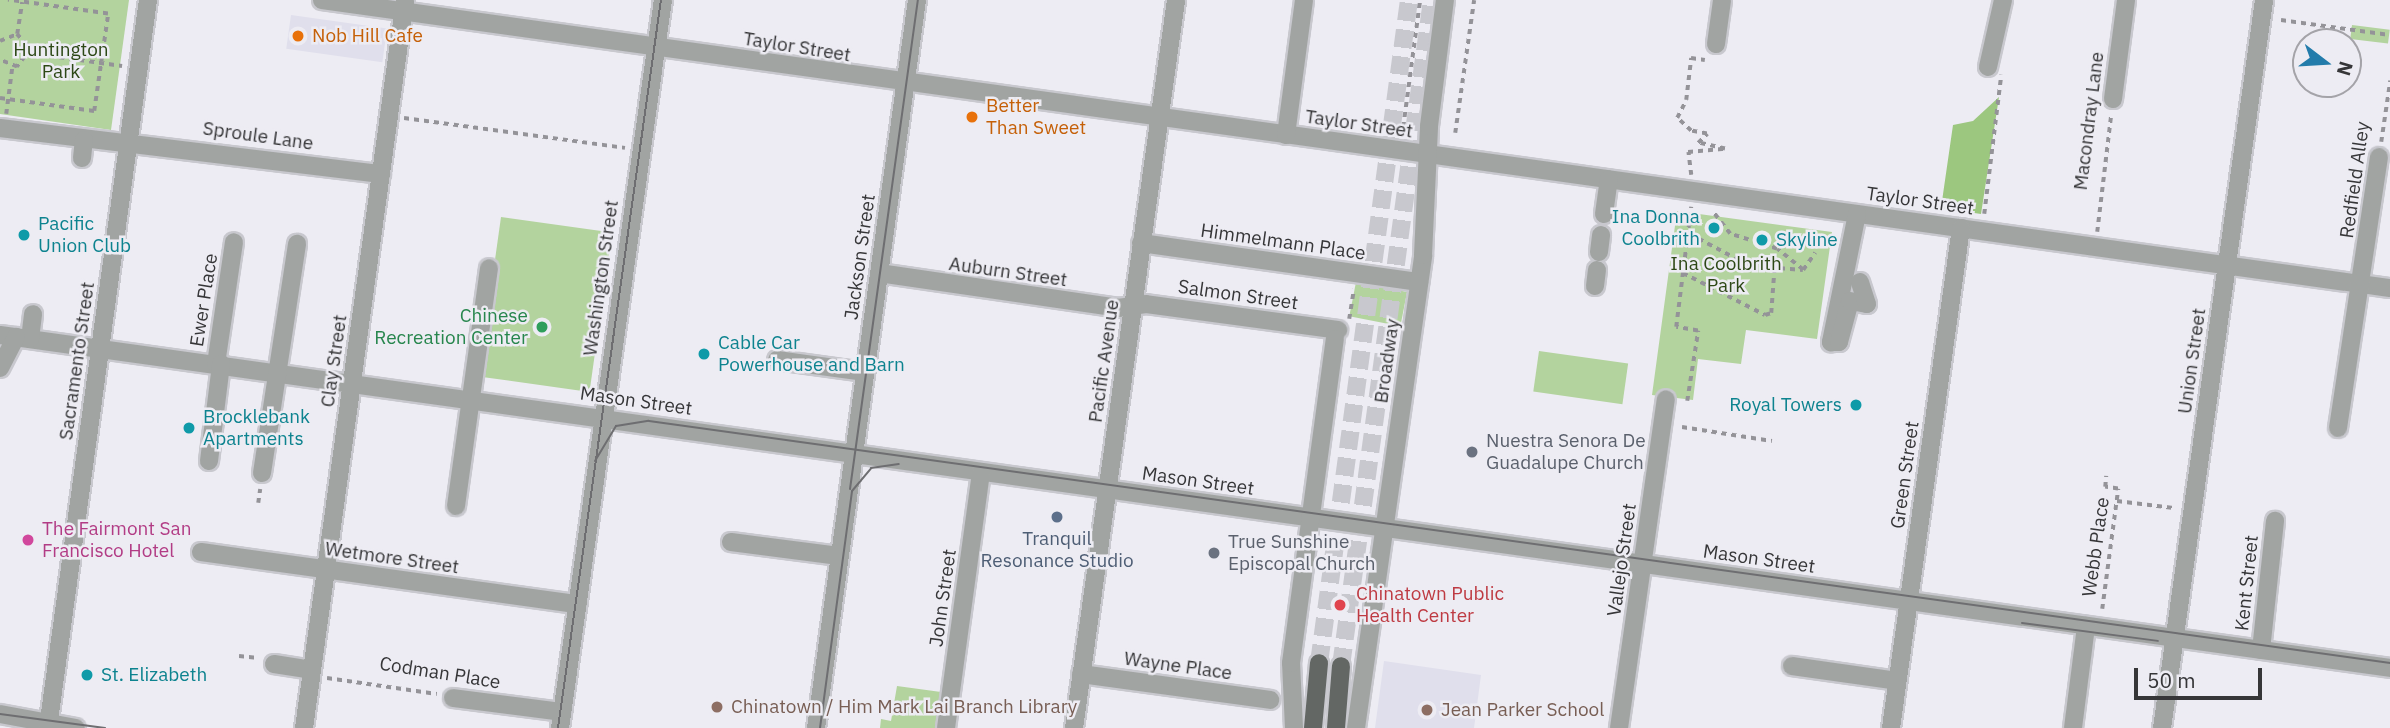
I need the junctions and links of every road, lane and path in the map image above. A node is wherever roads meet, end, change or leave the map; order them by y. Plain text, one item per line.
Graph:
1 (8, 0) edge
2 (148, 0) edge
3 (322, 0) edge
4 (663, 0) edge
5 (916, 0) edge
6 (1175, 0) edge
7 (1304, 0) edge
8 (1420, 0) edge
9 (1446, 0) edge
10 (1474, 0) edge
11 (1723, 0) edge
12 (2003, 0) edge
13 (2126, 0) edge
14 (2264, 0) edge
15 (22, 1) edge
16 (404, 6) edge
17 (2281, 20) dead end
18 (17, 34) junction
19 (2390, 35) edge
20 (0, 41) edge
21 (1716, 44) dead end
22 (656, 47) junction
23 (30, 53) junction
24 (0, 60) edge
25 (1705, 60) dead end
26 (101, 63) junction
27 (121, 66) dead end
28 (1988, 67) dead end
29 (12, 68) junction
30 (2005, 77) dead end
31 (2390, 82) edge
32 (905, 84) junction
33 (0, 98) edge
34 (8, 99) junction
35 (2113, 99) joint
36 (388, 116) junction
37 (1159, 117) junction
38 (1403, 127) dead end
39 (2, 129) edge
40 (1455, 133) dead end
41 (1286, 135) junction
42 (128, 143) junction
43 (626, 148) dead end
44 (1427, 156) junction
45 (2379, 157) joint
46 (1692, 167) dead end
47 (381, 174) junction
48 (1609, 179) junction
49 (1691, 208) dead end
50 (1604, 214) dead end
51 (1862, 214) junction
52 (1984, 217) dead end
53 (1691, 220) dead end
54 (1961, 228) junction
55 (1689, 234) junction
56 (234, 242) dead end
57 (1142, 243) junction
58 (298, 244) dead end
59 (2095, 247) junction
60 (1864, 251) dead end
61 (1815, 253) dead end
62 (2227, 265) junction
63 (489, 268) dead end
64 (1803, 270) junction
65 (1774, 272) junction
66 (879, 273) junction
67 (1684, 273) junction
68 (1356, 280) dead end
69 (1419, 282) junction
70 (1860, 282) dead end
71 (2361, 284) junction
72 (2390, 288) edge
73 (1351, 306) dead end
74 (1132, 307) junction
75 (33, 314) dead end
76 (15, 337) edge
77 (100, 348) junction
78 (778, 360) dead end
79 (218, 364) junction
80 (0, 368) edge
81 (276, 372) junction
82 (865, 372) junction
83 (352, 383) junction
84 (471, 399) junction
85 (1666, 399) dead end
86 (1687, 401) dead end
87 (602, 418) junction
88 (1682, 427) dead end
89 (2338, 428) dead end
90 (1772, 441) dead end
91 (854, 452) junction
92 (209, 461) dead end
93 (262, 473) dead end
94 (981, 473) junction
95 (2106, 476) dead end
96 (1107, 489) junction
97 (2117, 501) junction
98 (456, 506) dead end
99 (2174, 508) dead end
100 (1310, 518) junction
101 (2275, 522) dead end
102 (1385, 528) junction
103 (731, 542) dead end
104 (201, 552) dead end
105 (839, 556) junction
106 (1642, 564) junction
107 (326, 570) junction
108 (1909, 601) junction
109 (577, 604) junction
110 (2102, 609) dead end
111 (2086, 626) junction
112 (2175, 638) junction
113 (2261, 649) junction
114 (1319, 663) tunnel mouth
115 (274, 664) dead end
116 (1341, 666) tunnel mouth
117 (1792, 666) dead end
118 (2390, 668) edge
119 (312, 673) junction
120 (1081, 674) junction
121 (1898, 681) junction
122 (453, 698) joint
123 (1270, 700) dead end
124 (0, 704) edge
125 (0, 714) edge
126 (561, 720) edge
127 (46, 727) edge
128 (76, 728) edge
129 (304, 728) edge
130 (816, 728) edge
131 (946, 728) edge
132 (1073, 728) edge
133 (1294, 728) edge
134 (1313, 728) edge
135 (1336, 728) edge
136 (1356, 728) edge
137 (1619, 728) edge
138 (1891, 728) edge
139 (2073, 728) edge
140 (2162, 728) edge

1 - 15 path
2 - 42 street, Sacramento Street
3 - 16 street, Taylor Street
4 - 22 street, Washington Street
5 - 32 street, Jackson Street
6 - 37 street, Pacific Avenue
7 - 41 street
8 - 38 path
9 - 44 street, Broadway
10 - 40 path
11 - 21 street
12 - 28 street
13 - 35 street, Macondray Lane
14 - 62 street, Union Street
15 - 18 path
15 - 26 path
16 - 22 street, Taylor Street
16 - 36 street, Clay Street
17 - 19 path
18 - 20 path
18 - 23 path
22 - 32 street, Taylor Street
22 - 87 street, Washington Street
23 - 26 path
23 - 29 path
24 - 29 path
25 - 46 path
26 - 27 path
26 - 34 path
29 - 34 path
30 - 52 path
31 - 45 path, Redfield Alley
32 - 37 street, Taylor Street
32 - 66 street, Jackson Street
33 - 34 path
34 - 39 path
35 - 59 path, Macondray Lane
36 - 43 path
36 - 47 street, Clay Street
37 - 41 street, Taylor Street
37 - 57 street, Pacific Avenue
39 - 42 street, Sproule Lane
41 - 44 street, Taylor Street
42 - 47 street, Sproule Lane
42 - 77 street, Sacramento Street
44 - 48 street, Taylor Street
44 - 69 street, Broadway
45 - 71 street, Redfield Alley
47 - 83 street, Clay Street
48 - 50 street
48 - 51 street, Taylor Street
49 - 64 path
51 - 54 street, Taylor Street
51 - 60 street
51 - 70 street
53 - 55 path
54 - 59 street, Taylor Street
54 - 108 street, Green Street
55 - 65 path
55 - 67 path
56 - 79 street, Ewer Place
57 - 69 street, Himmelmann Place
57 - 74 street, Pacific Avenue
58 - 81 street
59 - 62 street, Taylor Street
61 - 64 path
62 - 71 street, Taylor Street
62 - 112 street, Union Street
63 - 84 street
64 - 65 path
65 - 67 path
66 - 74 street, Auburn Street
66 - 82 street, Jackson Street
67 - 86 path
68 - 73 path
69 - 102 street, Broadway
71 - 72 street, Taylor Street
71 - 89 street, Redfield Alley
74 - 96 street, Pacific Avenue
74 - 100 street, Salmon Street
75 - 76 street
76 - 77 street, Mason Street
76 - 80 street
77 - 79 street, Mason Street
77 - 127 street, Sacramento Street
78 - 82 street
79 - 81 street, Mason Street
79 - 92 street, Ewer Place
81 - 83 street, Mason Street
81 - 93 street
82 - 91 street, Jackson Street
83 - 84 street, Mason Street
83 - 107 street, Clay Street
84 - 87 street, Mason Street
84 - 98 street
85 - 106 street, Vallejo Street
87 - 91 street, Mason Street
87 - 109 street, Washington Street
88 - 90 path
91 - 94 street, Mason Street
91 - 105 street, Jackson Street
94 - 96 street, Mason Street
94 - 131 street, John Street
95 - 97 path, Webb Place
96 - 100 street, Mason Street
96 - 120 street, Pacific Avenue
97 - 99 path
97 - 110 path, Webb Place
100 - 102 street, Mason Street
100 - 133 street
101 - 113 street, Kent Street
102 - 106 street, Mason Street
102 - 136 street, Broadway
103 - 105 street
104 - 107 street, Wetmore Street
105 - 130 street, Jackson Street
106 - 108 street, Mason Street
106 - 137 street, Vallejo Street
107 - 109 street, Wetmore Street
107 - 119 street, Clay Street
108 - 111 street, Mason Street
108 - 121 street, Green Street
109 - 126 street, Washington Street
111 - 112 street, Mason Street
111 - 139 street
112 - 113 street, Mason Street
112 - 140 street, Union Street
113 - 118 street, Mason Street
114 - 134 main road
115 - 119 street
116 - 135 main road
117 - 121 street
119 - 122 path, Codman Place
119 - 129 street, Clay Street
120 - 123 street, Wayne Place
120 - 132 street, Pacific Avenue
121 - 138 street, Green Street
122 - 126 street, Codman Place
124 - 127 street
125 - 127 street
127 - 128 street

